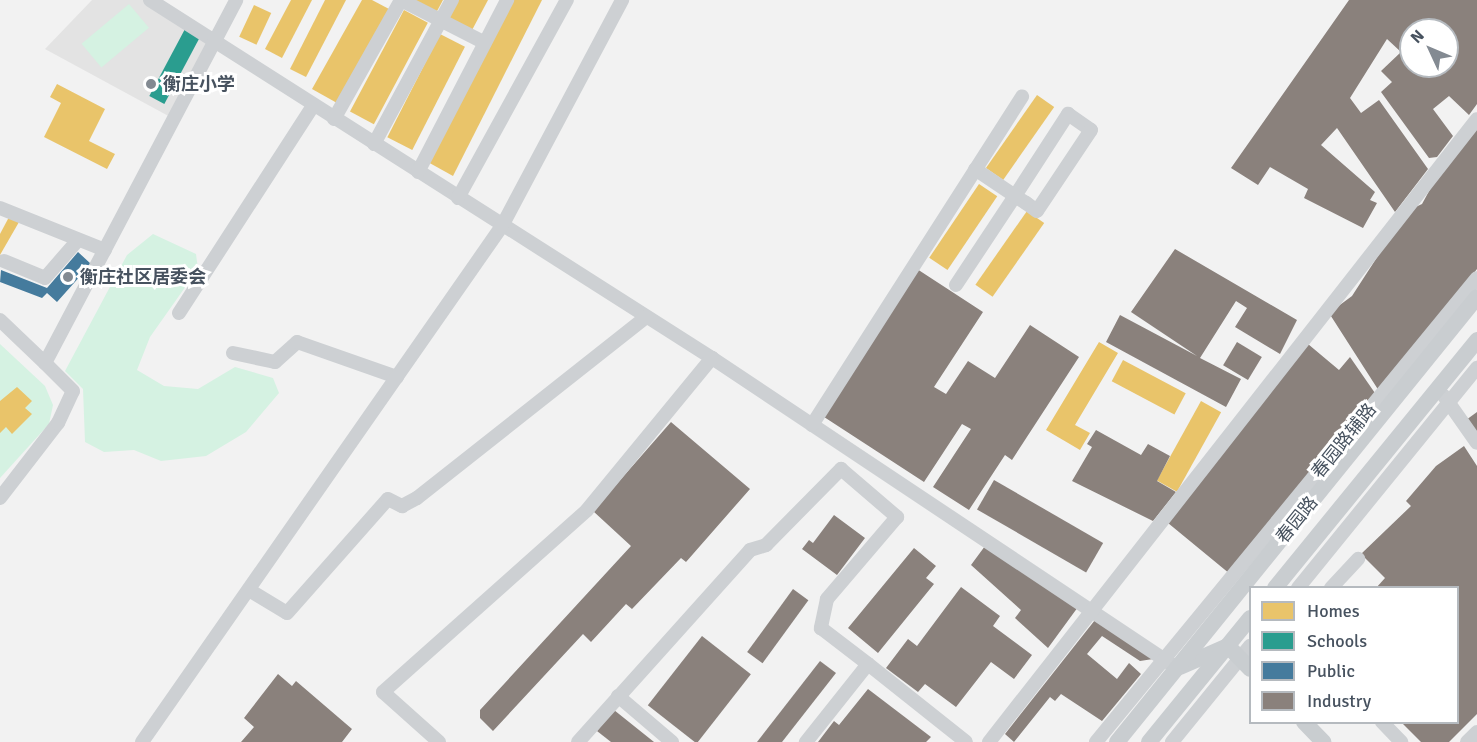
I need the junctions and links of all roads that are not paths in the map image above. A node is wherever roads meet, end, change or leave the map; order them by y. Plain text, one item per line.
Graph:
1 (150, 0) edge
2 (236, 0) edge
3 (401, 0) edge
4 (452, 0) edge
5 (507, 0) edge
6 (567, 0) edge
7 (622, 0) edge
8 (441, 20) junction
9 (214, 42) junction
10 (485, 43) junction
11 (1022, 96) dead end
12 (314, 106) junction
13 (334, 119) junction
14 (1477, 119) edge
15 (374, 144) junction
16 (975, 169) junction
17 (418, 172) junction
18 (1015, 196) junction
19 (458, 198) junction
20 (0, 208) edge
21 (502, 225) junction
22 (78, 240) junction
23 (105, 250) junction
24 (4, 261) dead end
25 (1477, 278) edge
26 (956, 285) dead end
27 (1477, 297) edge
28 (179, 314) dead end
29 (646, 316) junction
30 (0, 320) edge
31 (1477, 340) edge
32 (233, 353) dead end
33 (712, 358) junction
34 (45, 363) junction
35 (1477, 368) edge
36 (397, 377) junction
37 (1439, 387) junction
38 (1449, 402) junction
39 (812, 425) junction
40 (1477, 443) edge
41 (0, 498) edge
42 (1358, 559) dead end
43 (1277, 586) edge
44 (1300, 586) edge
45 (1333, 586) edge
46 (249, 590) junction
47 (1089, 610) junction
48 (1249, 620) edge
49 (1228, 646) junction
50 (1247, 658) edge
51 (867, 664) junction
52 (1170, 664) junction
53 (618, 696) junction
54 (1305, 724) edge
55 (1383, 724) edge
56 (1477, 732) edge
57 (141, 742) edge
58 (440, 742) edge
59 (578, 742) edge
60 (672, 742) edge
61 (806, 742) edge
62 (966, 742) edge
63 (989, 742) edge
64 (1096, 742) edge
65 (1117, 742) edge
66 (1149, 742) edge
67 (1172, 742) edge
68 (1323, 742) edge
69 (1401, 742) edge
70 (1467, 742) edge

1 - 9 street
2 - 9 street
3 - 8 street
3 - 13 street
4 - 8 street
5 - 10 street
6 - 19 street
7 - 21 street
8 - 10 street
8 - 15 street
9 - 12 street
9 - 23 street
10 - 17 street
11 - 16 street
12 - 13 street
12 - 28 street
13 - 15 street
14 - 47 street
15 - 17 street
16 - 18 street
16 - 39 street
17 - 19 street
18 - 18 street
18 - 26 street
19 - 21 street
20 - 22 street
21 - 29 street
21 - 36 street
22 - 23 street
22 - 24 street
23 - 34 street
25 - 52 street, 春园路辅路
27 - 52 main road, 春园路
29 - 33 street
29 - 46 street
30 - 34 street
31 - 37 main road, 春园路
32 - 36 street
33 - 39 street
33 - 58 street
34 - 41 street
35 - 38 street
36 - 46 street
37 - 38 street
37 - 43 main road, 春园路
38 - 40 street
38 - 44 street
39 - 47 street
42 - 45 street
46 - 57 street
47 - 52 street
47 - 63 street
48 - 49 main road
49 - 50 main road
49 - 52 main road
49 - 66 main road
50 - 67 street
51 - 53 street
51 - 61 street
51 - 62 street
52 - 64 street, 春园路辅路
52 - 65 main road, 春园路
53 - 59 street
53 - 60 street
54 - 68 main road
55 - 69 street
56 - 70 street

